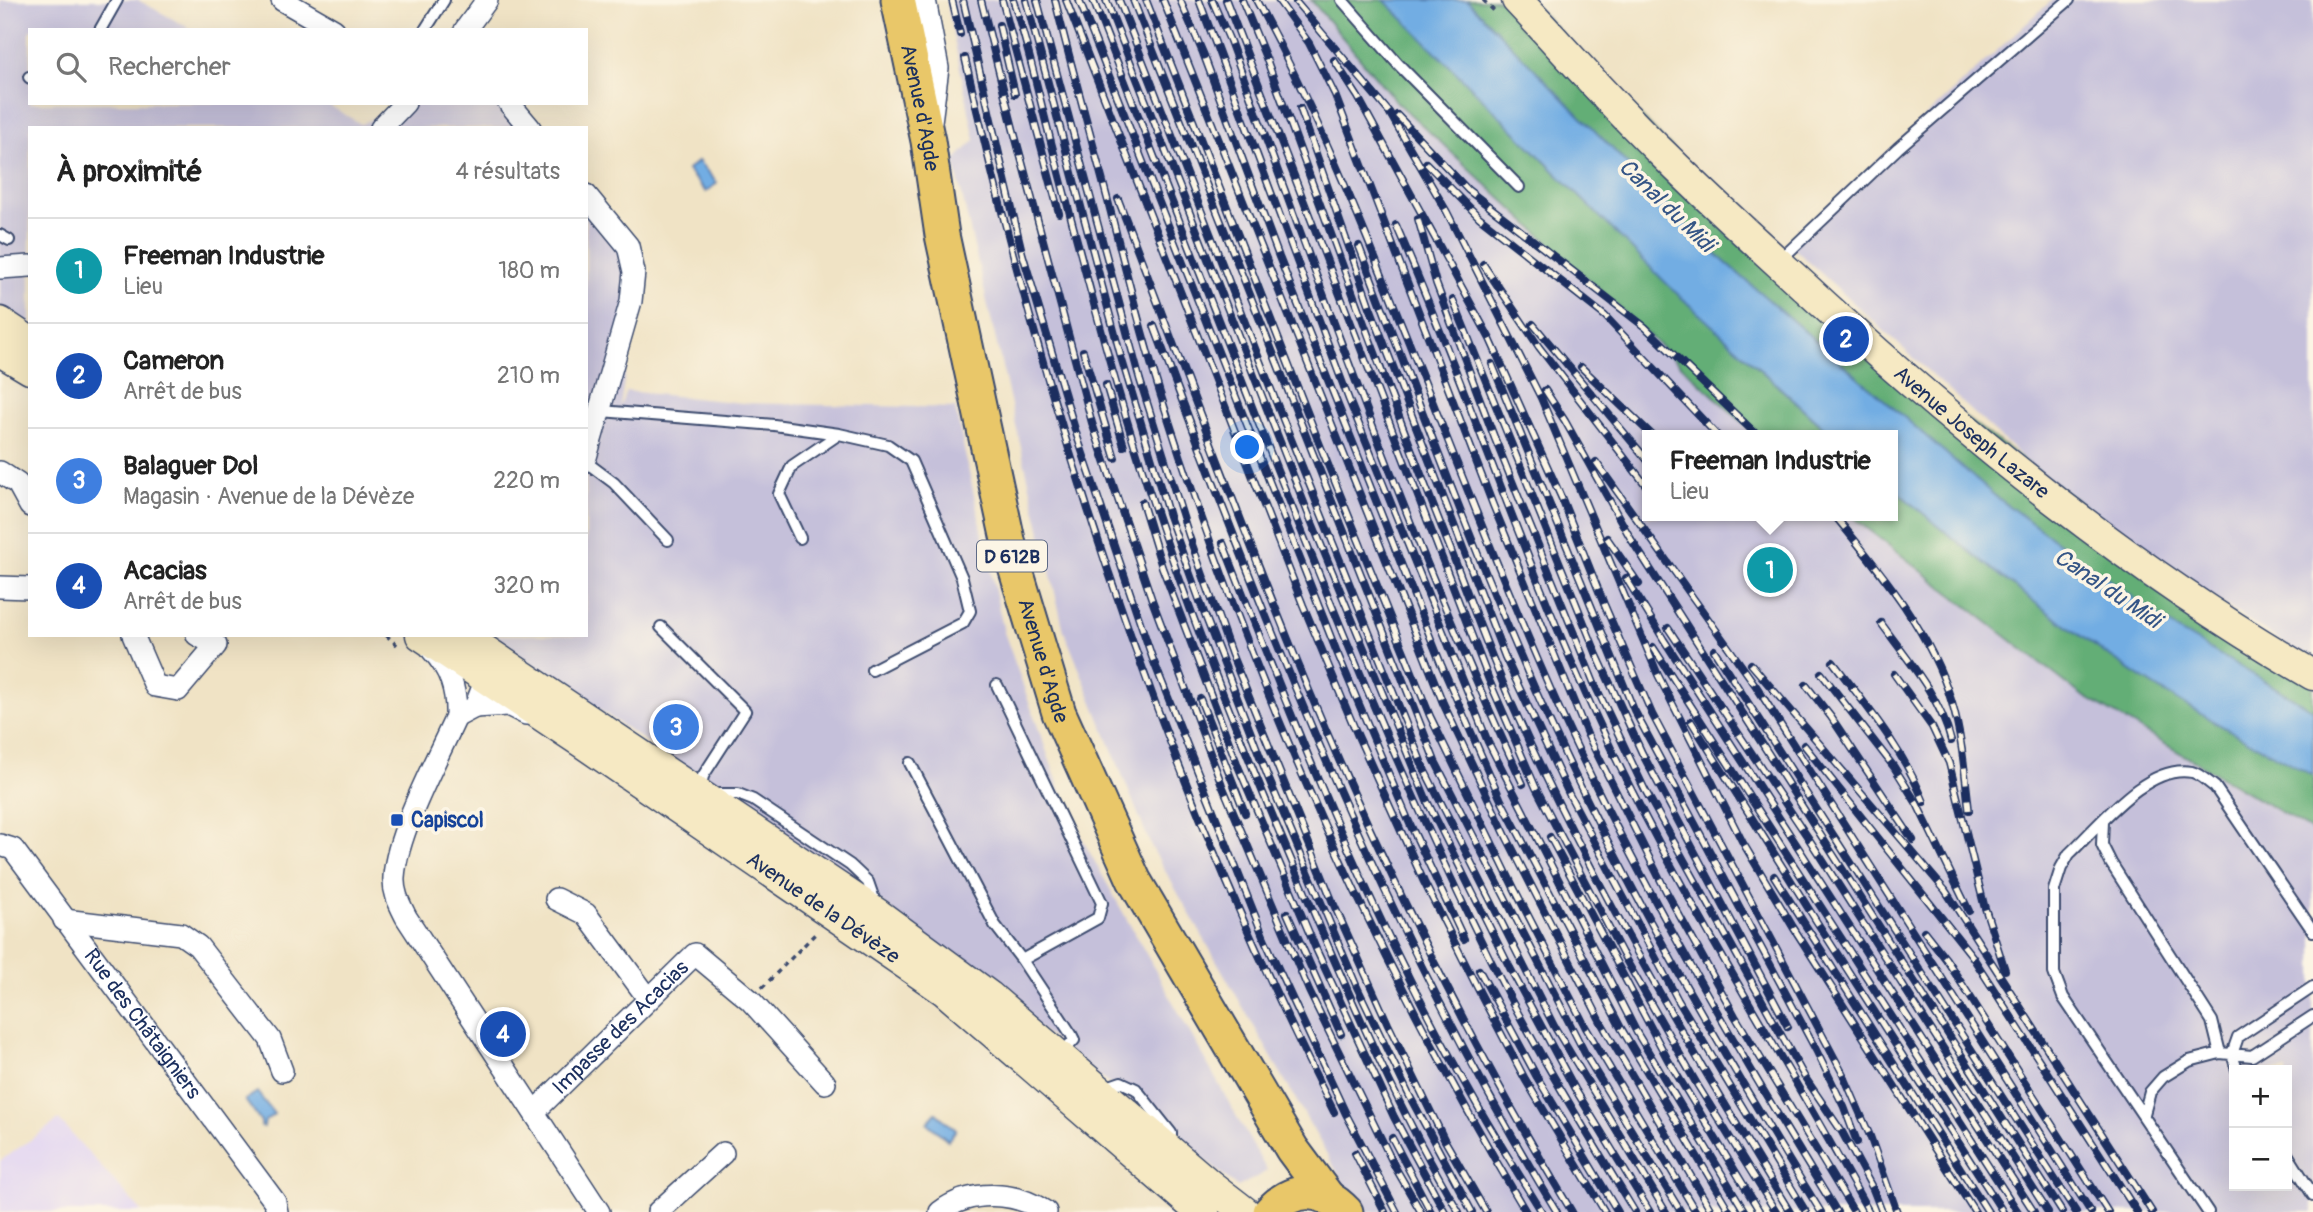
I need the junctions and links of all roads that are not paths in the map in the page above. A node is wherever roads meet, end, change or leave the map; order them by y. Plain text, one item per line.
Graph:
1 (117, 0) edge
2 (282, 0) edge
3 (444, 0) edge
4 (487, 0) edge
5 (898, 0) edge
6 (925, 0) edge
7 (1342, 0) edge
8 (1517, 0) edge
9 (2069, 0) edge
10 (101, 28) edge
11 (331, 28) edge
12 (426, 28) edge
13 (466, 28) edge
14 (403, 105) edge
15 (511, 105) edge
16 (383, 126) edge
17 (528, 126) edge
18 (928, 141) junction
19 (1520, 187) dead end
20 (588, 197) edge
21 (1777, 262) junction
22 (0, 268) edge
23 (27, 268) edge
24 (0, 322) edge
25 (28, 341) edge
26 (0, 343) edge
27 (0, 351) edge
28 (28, 361) edge
29 (28, 368) edge
30 (601, 411) junction
31 (839, 434) junction
32 (588, 453) edge
33 (588, 462) edge
34 (0, 472) edge
35 (28, 502) edge
36 (800, 538) dead end
37 (667, 540) dead end
38 (0, 587) edge
39 (28, 588) edge
40 (661, 627) dead end
41 (134, 637) edge
42 (201, 637) edge
43 (422, 637) edge
44 (441, 637) edge
45 (463, 637) edge
46 (872, 670) dead end
47 (2313, 675) edge
48 (477, 678) edge
49 (997, 685) dead end
50 (910, 763) dead end
51 (699, 794) junction
52 (2103, 822) junction
53 (0, 845) edge
54 (556, 899) dead end
55 (64, 920) junction
56 (2313, 931) edge
57 (1022, 960) junction
58 (2313, 987) edge
59 (648, 998) junction
60 (2313, 1016) edge
61 (2226, 1053) junction
62 (1060, 1055) junction
63 (2234, 1065) edge
64 (282, 1071) dead end
65 (825, 1083) dead end
66 (534, 1112) junction
67 (2144, 1114) junction
68 (1292, 1149) junction
69 (723, 1153) dead end
70 (2292, 1162) edge
71 (2313, 1195) edge
72 (1279, 1204) edge
73 (1337, 1204) edge
74 (277, 1212) edge
75 (599, 1212) edge
76 (658, 1212) edge
77 (940, 1212) edge
78 (1046, 1212) edge
79 (1204, 1212) edge
80 (1245, 1212) edge
81 (2208, 1212) edge

1 - 10 lane
2 - 11 street
3 - 12 lane
4 - 13 street
5 - 18 main road, Avenue d'Agde / D 612B
6 - 18 street
7 - 19 lane
8 - 21 main road, Avenue Joseph Lazare
9 - 21 lane
14 - 16 street
15 - 17 street
18 - 68 main road, Avenue d'Agde / D 612B
20 - 30 street
21 - 47 main road, Avenue Joseph Lazare
22 - 23 street
24 - 25 main road
26 - 28 street
27 - 29 main road
30 - 31 lane
30 - 32 street
31 - 36 lane
31 - 46 lane
33 - 37 lane
34 - 35 street
38 - 39 street
40 - 51 lane
41 - 42 street
43 - 48 main road, Avenue de la Dévèze
44 - 48 street
45 - 48 main road, Avenue de la Dévèze
48 - 51 main road, Avenue de la Dévèze
48 - 66 street
48 - 79 main road, Avenue de la Dévèze
49 - 57 lane
50 - 57 lane
51 - 62 main road, Avenue de la Dévèze
52 - 56 lane
52 - 61 lane
52 - 67 lane
53 - 55 street, Rue des Châtaigniers
54 - 59 street
55 - 64 street
55 - 74 street, Rue des Châtaigniers
57 - 62 lane
58 - 61 lane
59 - 65 street, Impasse des Acacias
59 - 66 street, Impasse des Acacias
60 - 61 lane
61 - 63 lane
61 - 67 lane
62 - 80 main road, Avenue de la Dévèze
66 - 75 street
67 - 81 lane
68 - 72 main road
68 - 73 main road, Avenue d'Agde / D 612B
69 - 76 street
70 - 71 lane
72 - 73 main road
77 - 78 street

